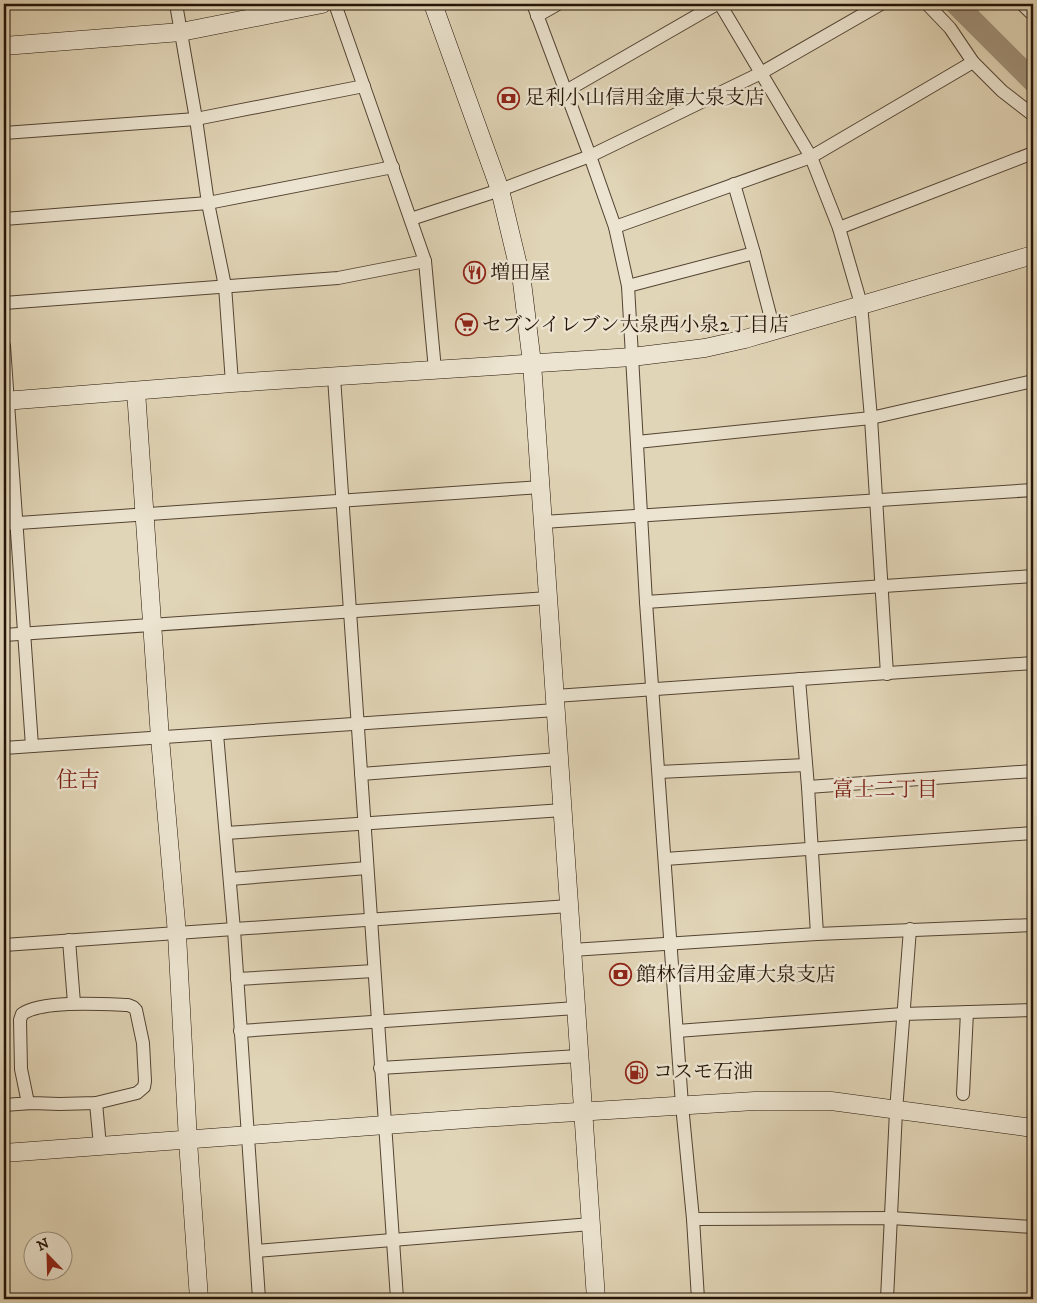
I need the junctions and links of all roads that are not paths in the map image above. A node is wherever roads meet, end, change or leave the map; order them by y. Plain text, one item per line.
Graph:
1 (176, 4) edge
2 (322, 4) edge
3 (335, 4) edge
4 (434, 4) edge
5 (558, 4) edge
6 (718, 4) edge
7 (881, 4) edge
8 (927, 4) edge
9 (1022, 4) edge
10 (1033, 9) edge
11 (535, 10) edge
12 (180, 32) junction
13 (4, 46) edge
14 (973, 62) junction
15 (761, 73) junction
16 (364, 86) junction
17 (566, 92) junction
18 (1033, 115) edge
19 (196, 119) junction
20 (4, 133) edge
21 (1033, 153) edge
22 (590, 156) junction
23 (811, 157) junction
24 (393, 167) junction
25 (734, 184) junction
26 (500, 190) junction
27 (208, 203) junction
28 (4, 219) edge
29 (411, 219) junction
30 (615, 227) junction
31 (839, 228) junction
32 (754, 253) junction
33 (1033, 255) edge
34 (425, 261) junction
35 (225, 286) junction
36 (628, 286) junction
37 (4, 303) edge
38 (861, 304) junction
39 (774, 330) junction
40 (4, 346) edge
41 (632, 358) junction
42 (532, 363) junction
43 (435, 370) junction
44 (334, 377) junction
45 (1033, 381) edge
46 (232, 383) junction
47 (136, 391) junction
48 (6, 401) edge
49 (871, 418) junction
50 (636, 442) junction
51 (541, 487) junction
52 (1033, 490) edge
53 (876, 500) junction
54 (342, 501) junction
55 (145, 514) junction
56 (641, 517) junction
57 (543, 522) junction
58 (10, 524) edge
59 (1033, 576) edge
60 (882, 587) junction
61 (548, 598) junction
62 (646, 602) junction
63 (350, 611) junction
64 (152, 625) junction
65 (24, 634) junction
66 (4, 635) edge
67 (1033, 663) edge
68 (887, 674) junction
69 (799, 679) junction
70 (653, 689) junction
71 (555, 703) junction
72 (357, 724) junction
73 (217, 734) junction
74 (160, 738) junction
75 (32, 746) junction
76 (4, 748) edge
77 (559, 759) junction
78 (806, 765) junction
79 (1033, 771) edge
80 (659, 772) junction
81 (361, 774) junction
82 (808, 787) junction
83 (563, 810) junction
84 (364, 823) junction
85 (226, 833) junction
86 (1033, 833) edge
87 (812, 850) junction
88 (665, 859) junction
89 (367, 868) junction
90 (230, 880) junction
91 (569, 906) junction
92 (371, 920) junction
93 (1033, 925) edge
94 (910, 929) junction
95 (234, 930) junction
96 (177, 934) junction
97 (816, 934) junction
98 (69, 940) junction
99 (4, 945) edge
100 (670, 945) junction
101 (572, 950) junction
102 (374, 971) junction
103 (237, 979) junction
104 (74, 1003) junction
105 (576, 1008) junction
106 (1033, 1010) edge
107 (967, 1012) junction
108 (903, 1014) junction
109 (377, 1022) junction
110 (240, 1031) junction
111 (677, 1031) junction
112 (580, 1056) junction
113 (380, 1068) junction
114 (963, 1094) dead end
115 (96, 1102) junction
116 (28, 1103) junction
117 (4, 1105) edge
118 (682, 1105) junction
119 (896, 1110) junction
120 (583, 1112) junction
121 (384, 1127) junction
122 (1033, 1128) edge
123 (248, 1136) junction
124 (188, 1141) junction
125 (100, 1146) junction
126 (4, 1153) edge
127 (891, 1218) junction
128 (693, 1219) junction
129 (591, 1224) junction
130 (1033, 1227) edge
131 (392, 1240) junction
132 (256, 1250) junction
133 (199, 1299) edge
134 (259, 1299) edge
135 (397, 1299) edge
136 (596, 1299) edge
137 (698, 1299) edge
138 (887, 1299) edge

1 - 12 street
2 - 12 street
3 - 16 street
4 - 26 street
5 - 11 street
6 - 15 street
6 - 17 street
7 - 15 street
8 - 14 street
9 - 10 street
11 - 17 street
12 - 13 street
12 - 19 street
14 - 18 street
14 - 23 street
15 - 22 street
15 - 23 street
16 - 19 street
16 - 24 street
17 - 22 street
19 - 20 street
19 - 27 street
21 - 31 street
22 - 26 street
22 - 30 street
23 - 25 street
23 - 31 street
24 - 27 street
24 - 29 street
25 - 30 street
25 - 32 street
26 - 29 street
26 - 42 street
27 - 28 street
27 - 35 street
29 - 34 street
30 - 36 street
31 - 38 street
32 - 36 street
32 - 39 street
33 - 38 street
34 - 35 street
34 - 43 street
35 - 37 street
35 - 46 street
36 - 41 street
38 - 39 street
38 - 49 street
39 - 41 street
40 - 48 street
41 - 42 street
41 - 50 street
42 - 43 street
42 - 51 street
43 - 44 street
44 - 46 street
44 - 54 street
45 - 49 street
46 - 47 street
47 - 48 street
47 - 55 street
48 - 58 street
49 - 50 street
49 - 53 street
50 - 56 street
51 - 54 street
51 - 57 street
52 - 53 street
53 - 56 street
53 - 60 street
54 - 55 street
54 - 63 street
55 - 58 street
55 - 64 street
56 - 57 street
56 - 62 street
57 - 61 street
58 - 65 street
59 - 60 street
60 - 62 street
60 - 68 street
61 - 63 street
61 - 71 street
62 - 70 street
63 - 64 street
63 - 72 street
64 - 65 street
64 - 74 street
65 - 66 street
65 - 75 street
67 - 68 street
68 - 69 street
69 - 70 street
69 - 78 street
70 - 71 street
70 - 80 street
71 - 72 street
71 - 77 street
72 - 73 street
72 - 81 street
73 - 74 street
73 - 85 street
74 - 75 street
74 - 96 street
75 - 76 street
77 - 81 street
77 - 83 street
78 - 80 street
78 - 82 street
79 - 82 street
80 - 88 street
81 - 84 street
82 - 87 street
83 - 84 street
83 - 91 street
84 - 85 street
84 - 89 street
85 - 90 street
86 - 87 street
87 - 88 street
87 - 97 street
88 - 100 street
89 - 90 street
89 - 92 street
90 - 95 street
91 - 92 street
91 - 101 street
92 - 95 street
92 - 102 street
93 - 94 street
94 - 97 street
94 - 108 street
95 - 96 street
95 - 103 street
96 - 98 street
96 - 124 street
97 - 100 street
98 - 99 street
98 - 104 street
100 - 101 street
100 - 111 street
101 - 105 street
102 - 103 street
102 - 109 street
103 - 110 street
104 - 115 street
104 - 116 street
105 - 109 street
105 - 112 street
106 - 107 street
107 - 108 street
107 - 114 street
108 - 111 street
108 - 119 street
109 - 110 street
109 - 113 street
110 - 123 street
111 - 118 street
112 - 113 street
112 - 120 street
113 - 121 street
115 - 116 street
115 - 125 street
116 - 117 street
118 - 119 street
118 - 120 street
118 - 128 street
119 - 122 street
119 - 127 street
120 - 121 street
120 - 129 street
121 - 123 street
121 - 131 street
123 - 124 street
123 - 132 street
124 - 125 street
124 - 133 street
125 - 126 street
127 - 128 street
127 - 130 street
127 - 138 street
128 - 137 street
129 - 131 street
129 - 136 street
131 - 132 street
131 - 135 street
132 - 134 street

